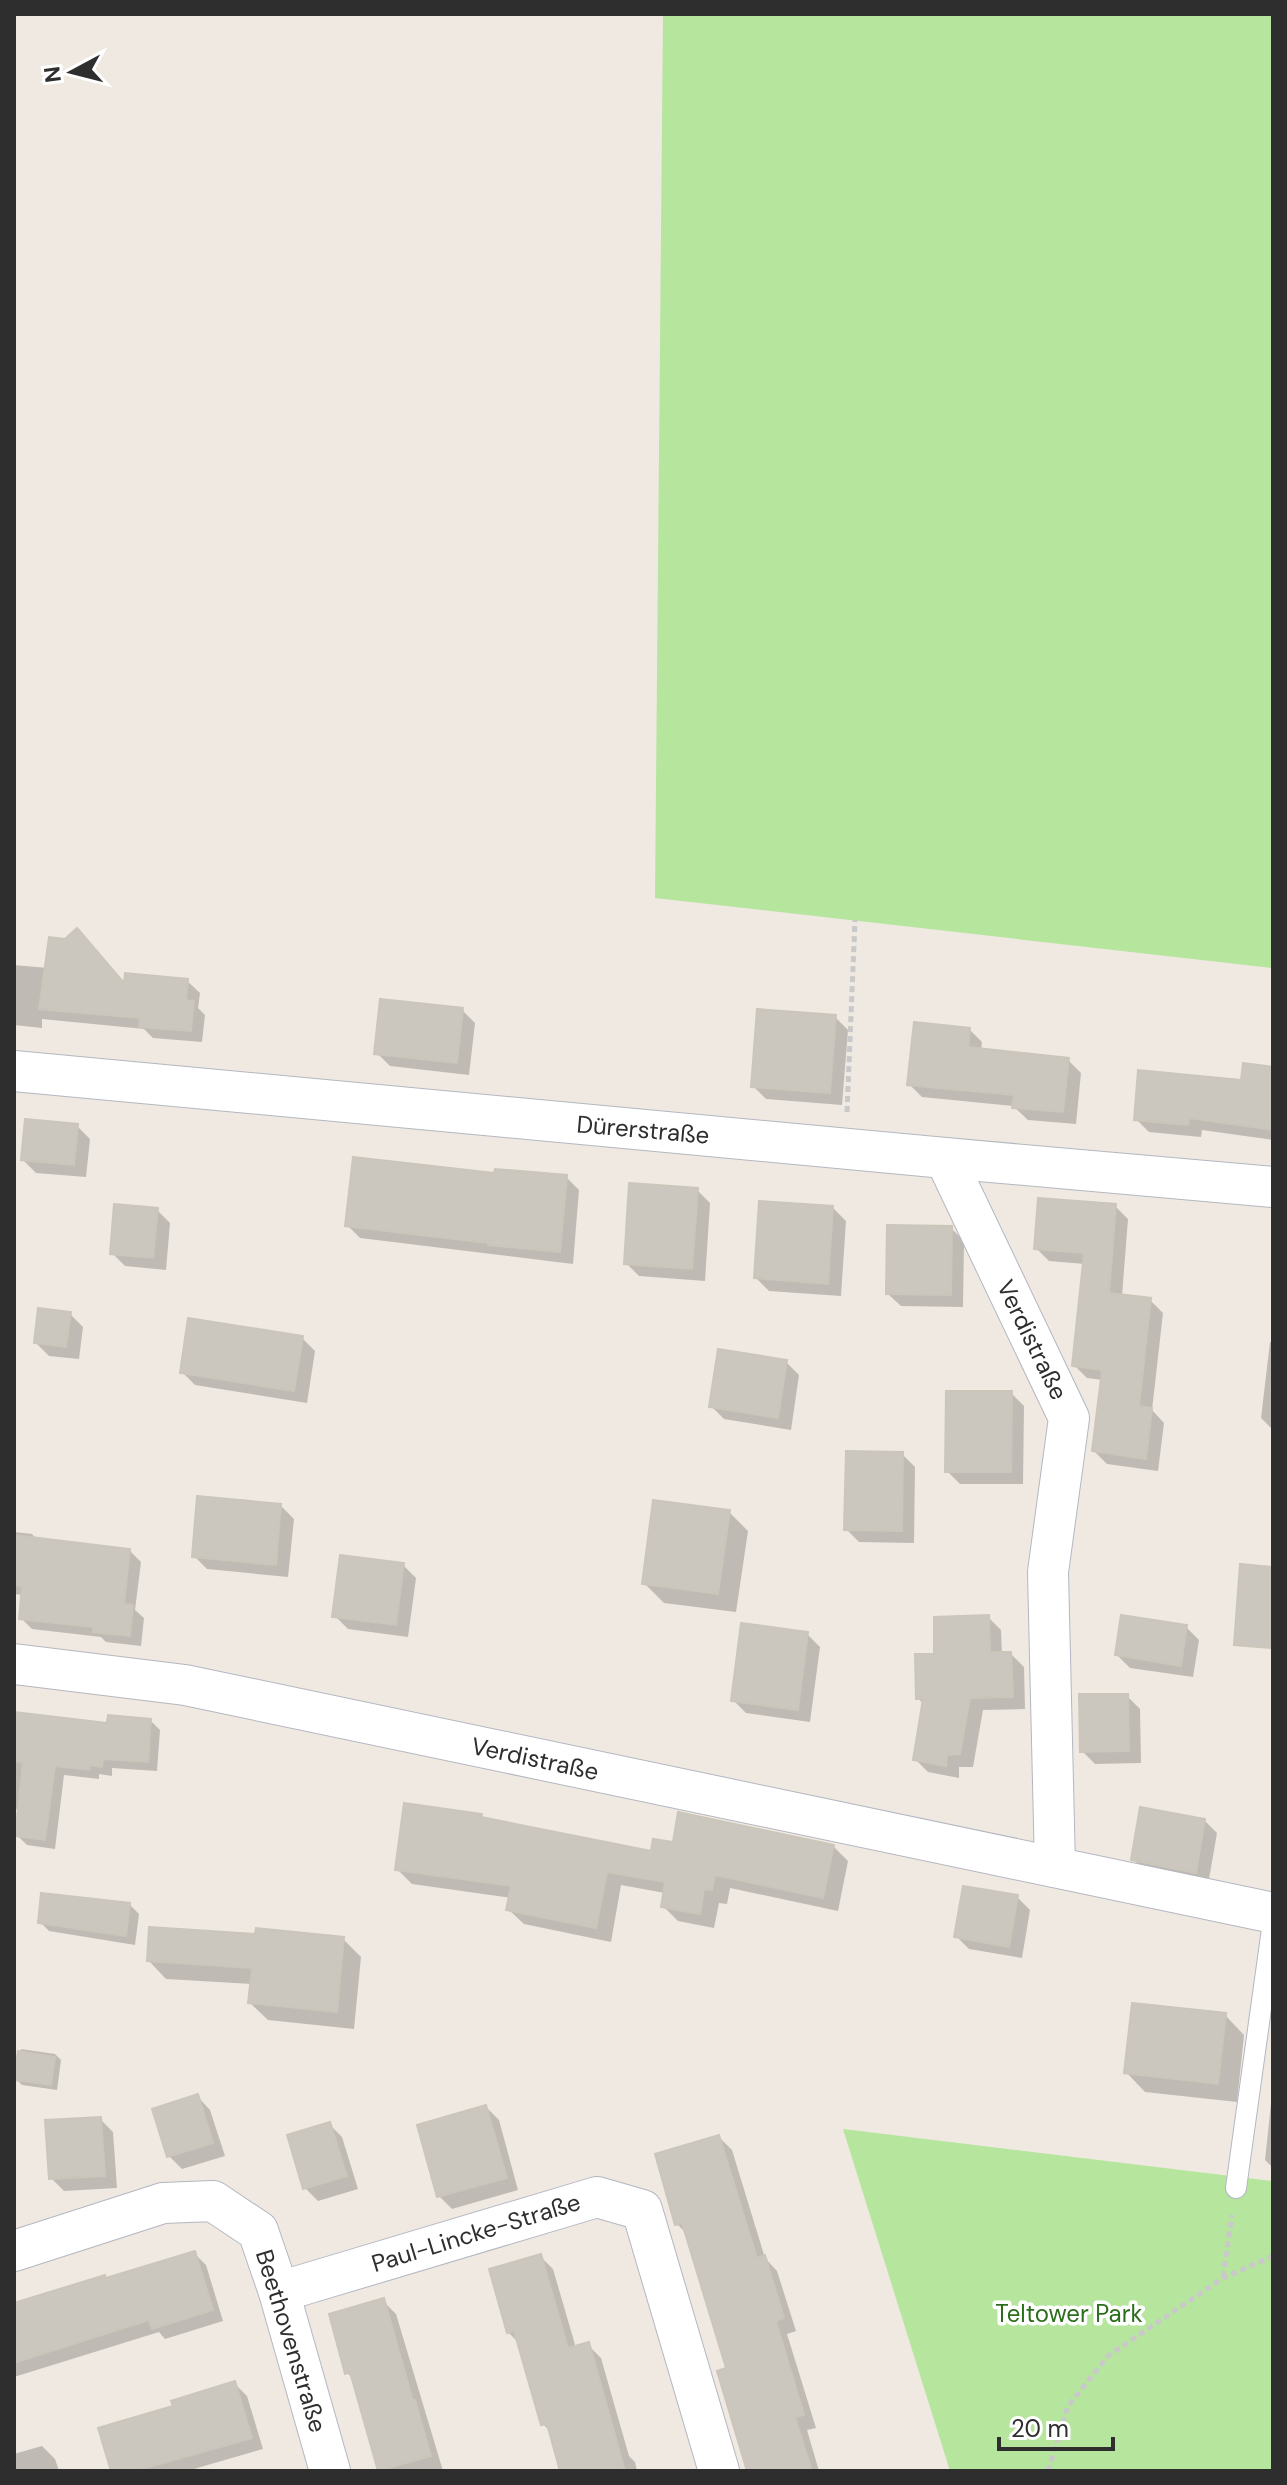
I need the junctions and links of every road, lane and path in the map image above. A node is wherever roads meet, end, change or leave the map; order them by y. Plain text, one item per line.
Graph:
1 (855, 920) dead end
2 (14, 1071) edge
3 (846, 1149) junction
4 (945, 1158) junction
5 (1273, 1187) edge
6 (14, 1664) edge
7 (1055, 1867) junction
8 (1273, 1913) edge
9 (1273, 1922) edge
10 (1236, 2188) joint
11 (14, 2251) edge
12 (1273, 2256) edge
13 (1223, 2278) junction
14 (279, 2292) junction
15 (330, 2471) edge
16 (719, 2471) edge
17 (1048, 2471) edge

1 - 3 path
2 - 3 street, Dürerstraße
3 - 4 street, Dürerstraße
4 - 5 street, Dürerstraße
4 - 7 street, Verdistraße
6 - 7 street, Verdistraße
7 - 8 street, Verdistraße
9 - 10 lane
10 - 13 path
11 - 14 street, Beethovenstraße
12 - 13 path
13 - 17 path
14 - 15 street, Beethovenstraße
14 - 16 street, Paul-Lincke-Straße

